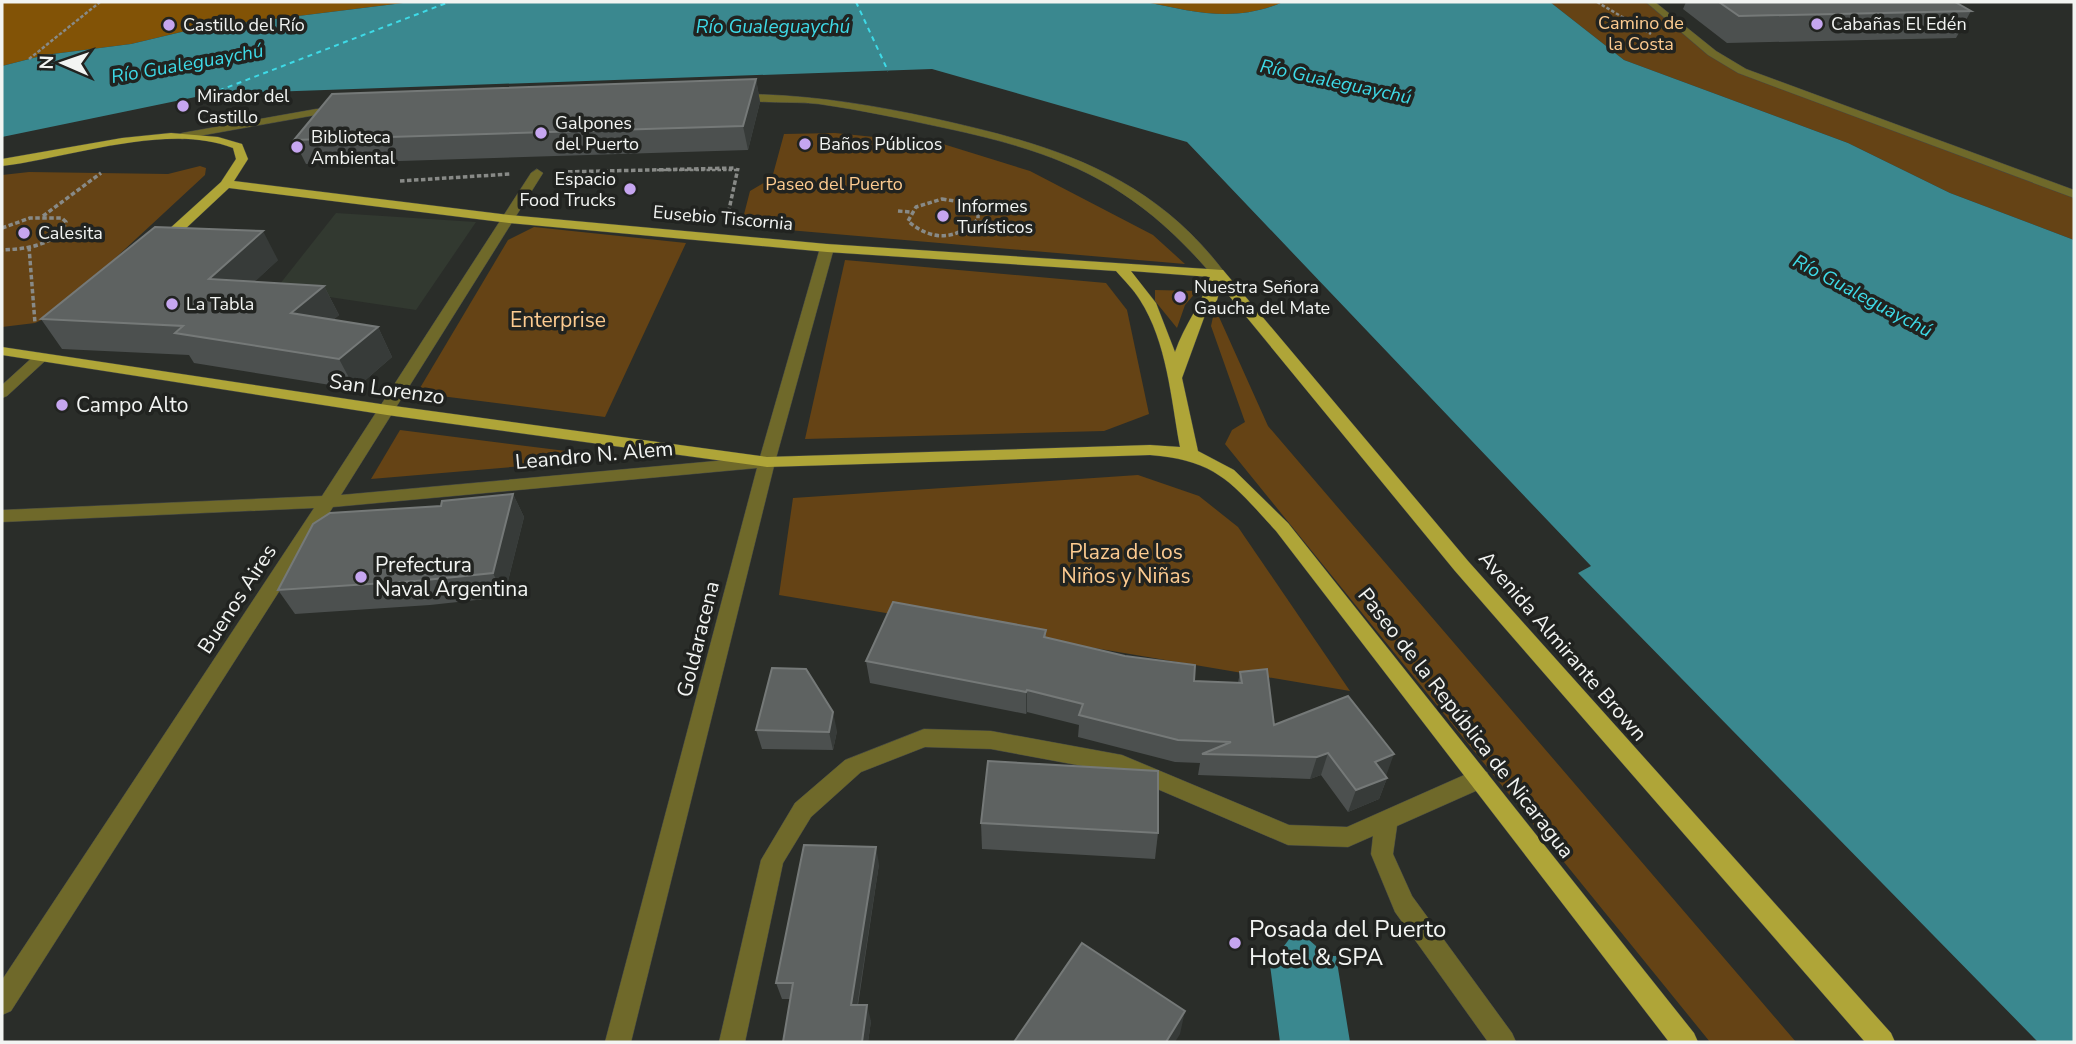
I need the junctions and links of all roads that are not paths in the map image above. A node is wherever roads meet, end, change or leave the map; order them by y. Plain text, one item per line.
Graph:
1 (1650, 2) edge
2 (730, 97) edge
3 (357, 110) edge
4 (182, 136) junction
5 (3, 163) edge
6 (537, 173) road end
7 (226, 184) junction
8 (2074, 194) edge
9 (509, 219) junction
10 (827, 247) junction
11 (148, 257) edge
12 (1122, 269) junction
13 (1218, 273) junction
14 (2, 351) edge
15 (45, 353) junction
16 (1174, 379) junction
17 (2, 393) edge
18 (387, 410) junction
19 (1190, 454) junction
20 (767, 462) junction
21 (327, 502) junction
22 (2, 516) edge
23 (1479, 779) junction
24 (1387, 818) junction
25 (2, 1002) edge
26 (618, 1042) edge
27 (732, 1042) edge
28 (1503, 1042) edge
29 (1685, 1042) edge
30 (1882, 1042) edge

1 - 8 street
2 - 13 street
3 - 4 street
4 - 5 main road
4 - 7 main road
6 - 9 street, Buenos Aires
7 - 9 main road, Eusebio Tiscornia
7 - 11 main road
9 - 10 main road, Eusebio Tiscornia
9 - 18 street, Buenos Aires
10 - 12 main road, Eusebio Tiscornia
10 - 20 street, Goldaracena
12 - 13 main road, Eusebio Tiscornia
12 - 16 main road
13 - 16 main road
13 - 30 main road, Avenida Almirante Brown
14 - 15 main road, San Lorenzo
15 - 17 street
15 - 18 main road, San Lorenzo
16 - 19 main road
18 - 20 main road, San Lorenzo
18 - 21 street, Buenos Aires
19 - 20 main road, Leandro N. Alem
19 - 23 main road, Paseo de la República de Nicaragua
20 - 21 street, Leandro N. Alem
20 - 26 street, Goldaracena
21 - 22 street, Leandro N. Alem
21 - 25 street, Buenos Aires
23 - 24 street
23 - 29 main road, Paseo de la República de Nicaragua
24 - 27 street
24 - 28 street

